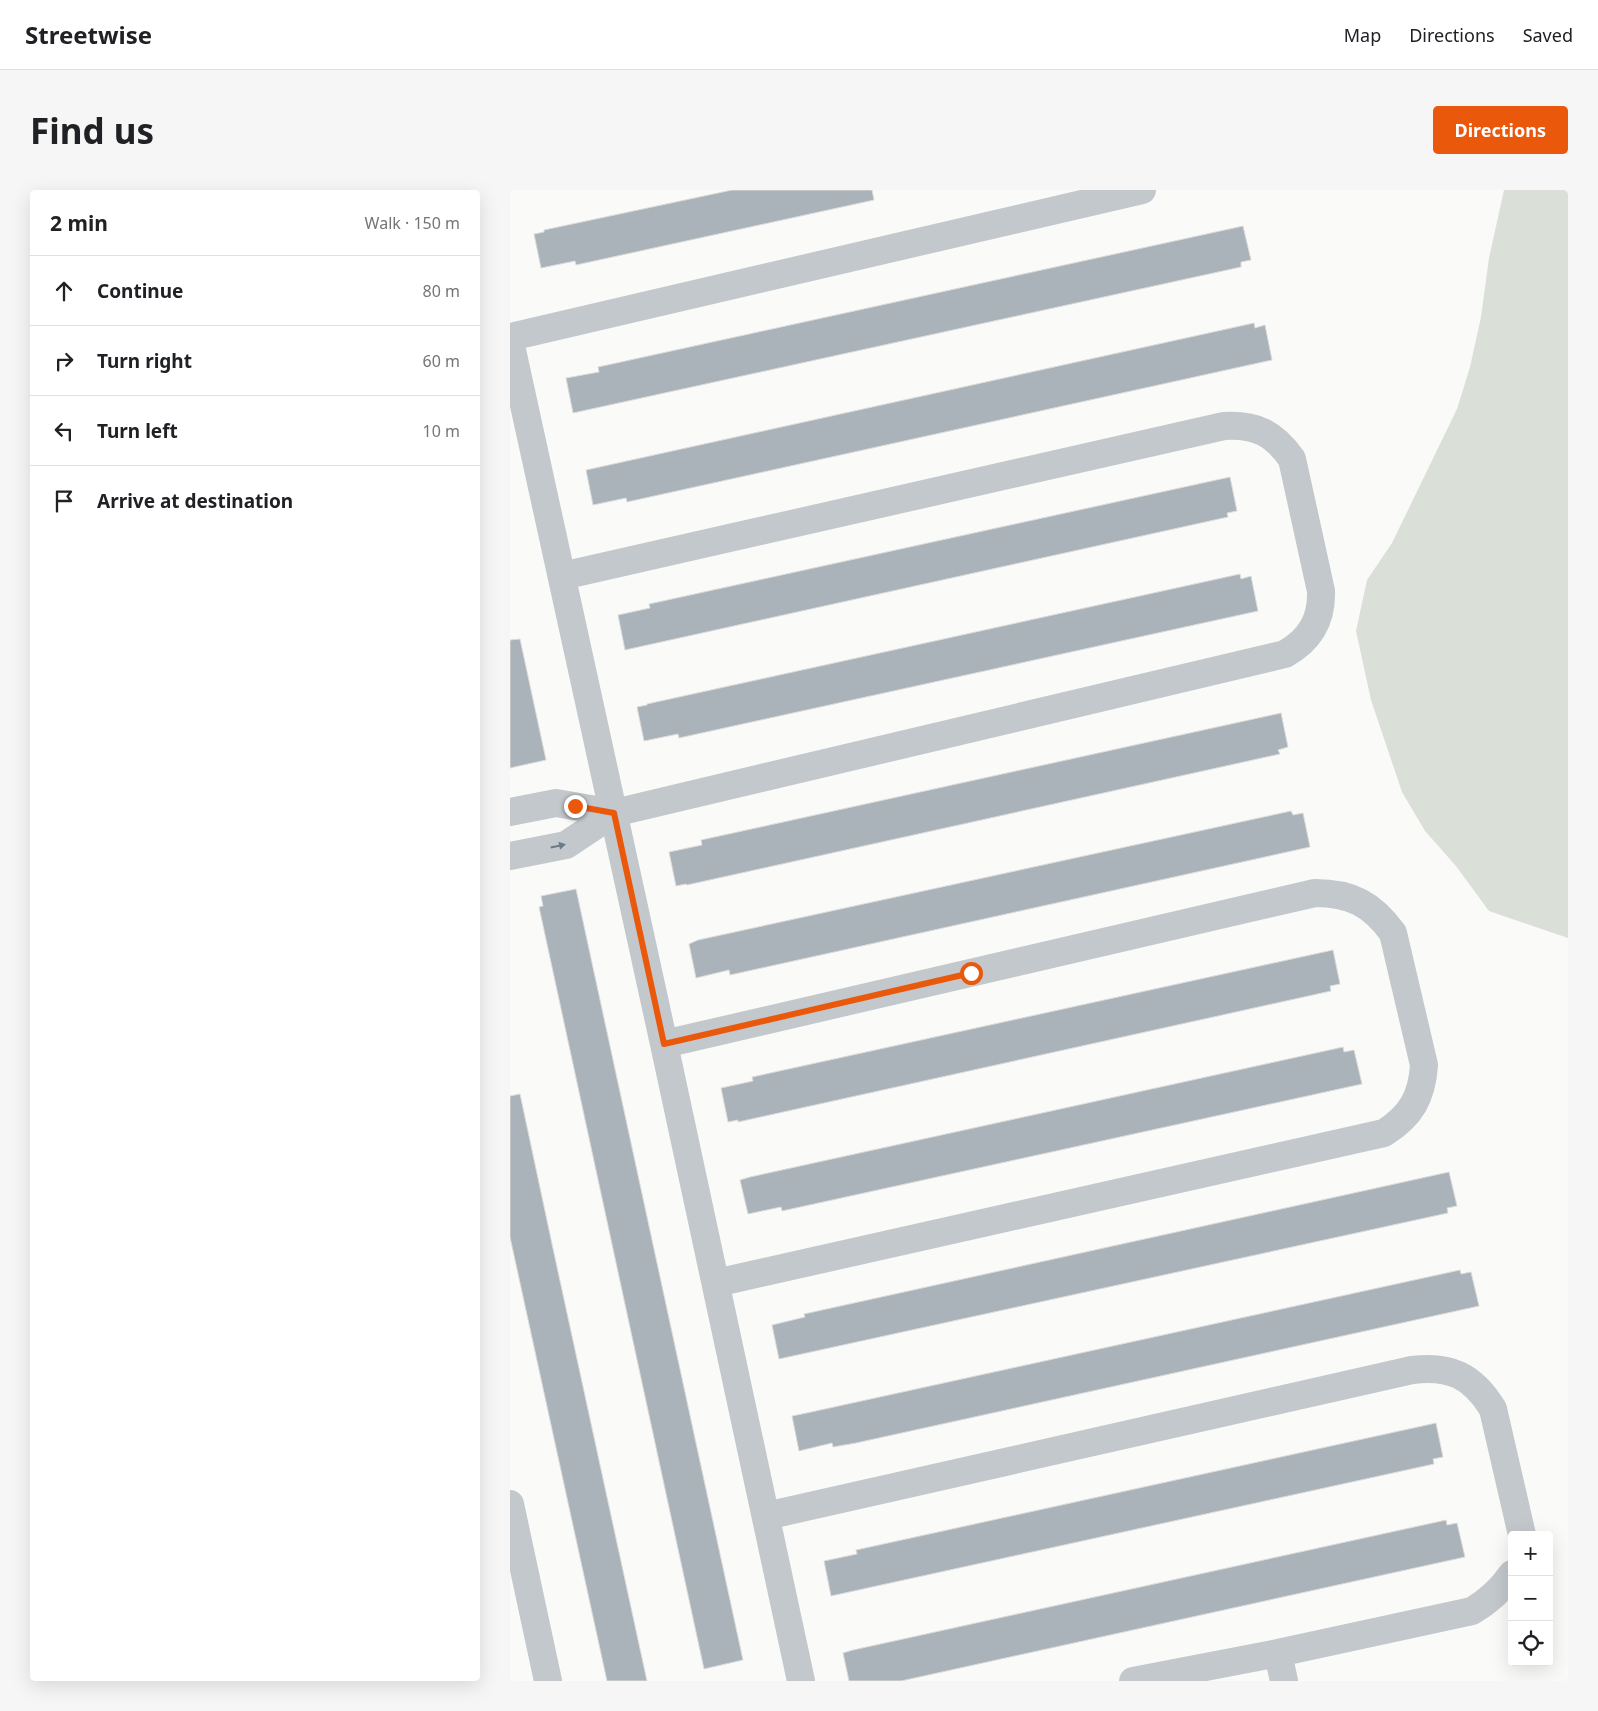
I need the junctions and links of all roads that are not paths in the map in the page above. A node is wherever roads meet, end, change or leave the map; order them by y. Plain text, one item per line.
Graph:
1 (1142, 190) edge
2 (510, 339) edge
3 (562, 576) junction
4 (510, 812) edge
5 (614, 813) junction
6 (510, 856) edge
7 (664, 1044) junction
8 (716, 1283) junction
9 (510, 1504) edge
10 (766, 1516) junction
11 (1521, 1531) edge
12 (1511, 1576) edge
13 (1278, 1654) junction
14 (548, 1681) edge
15 (801, 1681) edge
16 (1133, 1681) edge
17 (1284, 1681) edge

1 - 2 street
2 - 3 street
3 - 5 street
3 - 5 street
4 - 5 street
6 -> 5 street
5 - 7 street
7 - 8 street
7 - 8 street
8 - 10 street
9 - 14 street
10 - 11 street
10 - 15 street
12 - 13 street
13 - 16 street
13 - 17 street

